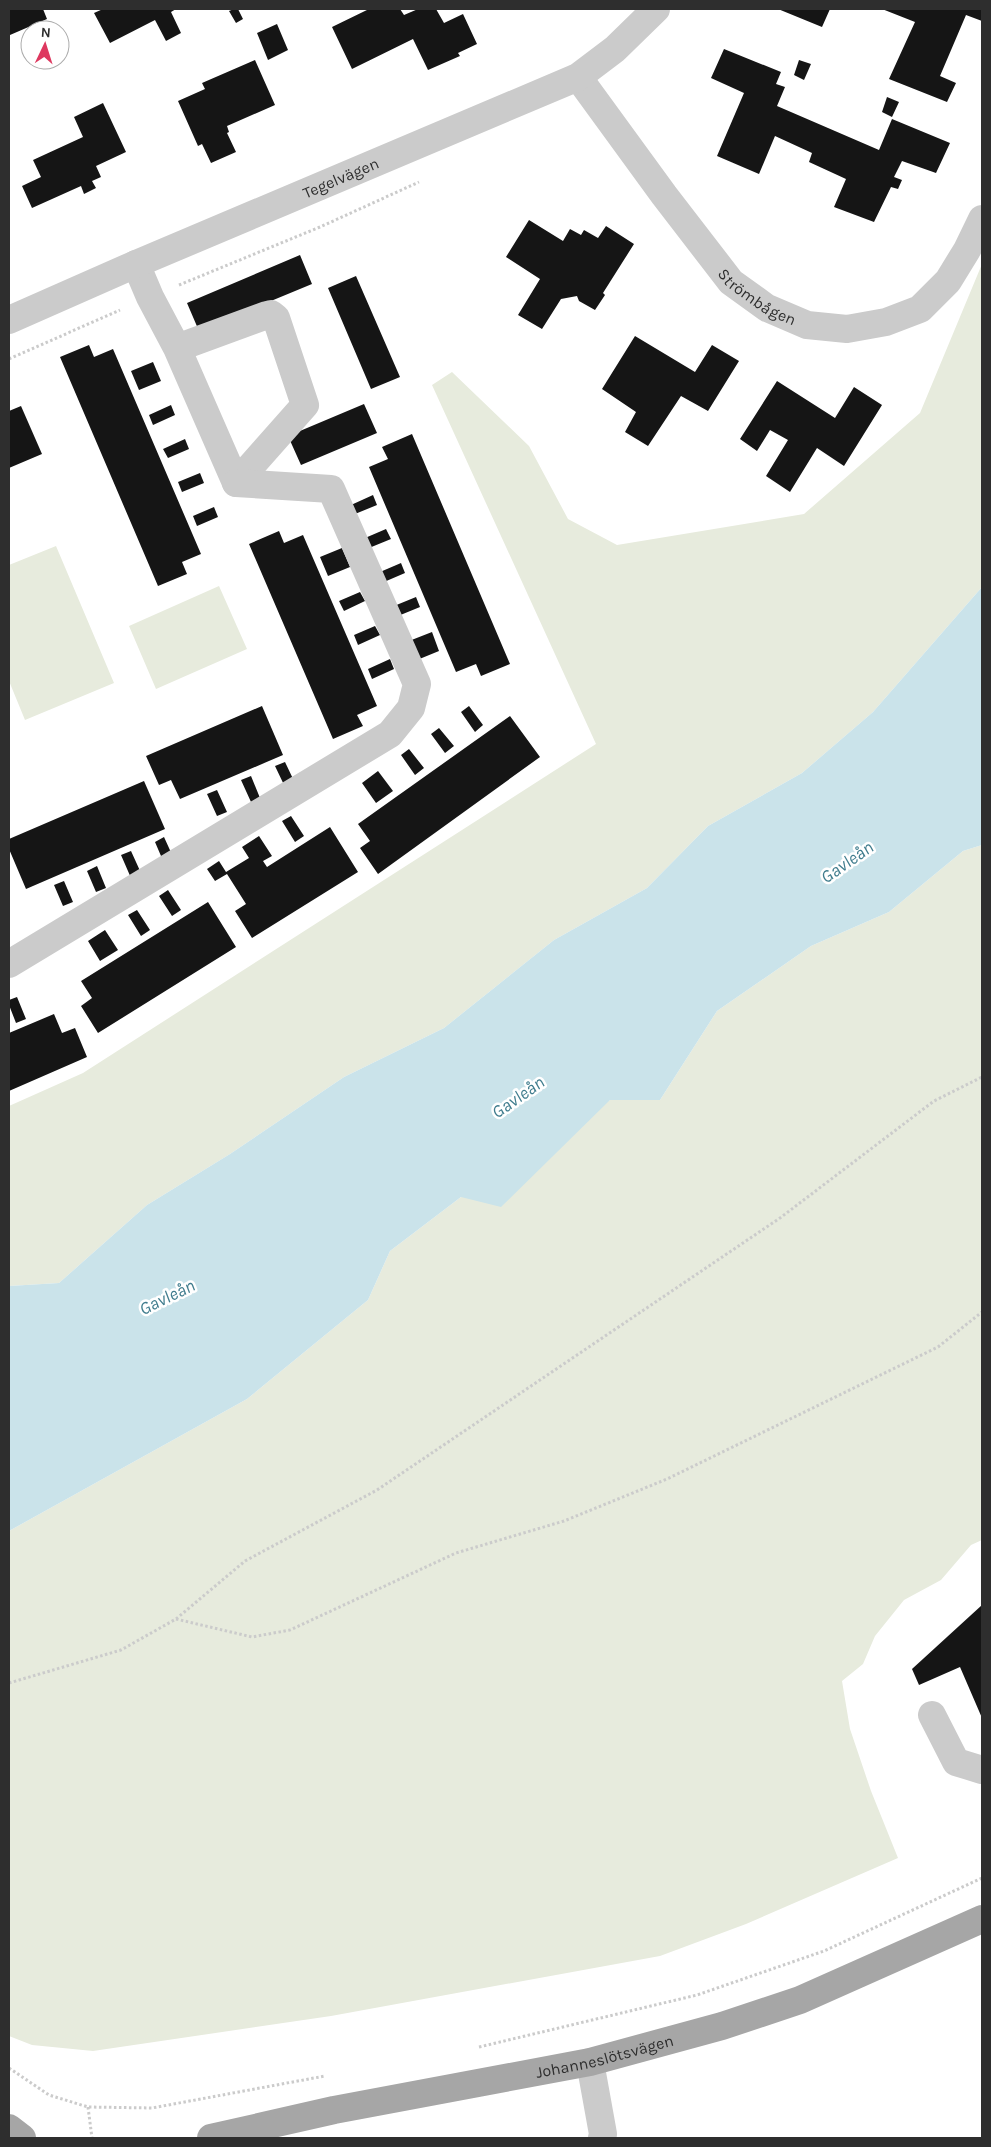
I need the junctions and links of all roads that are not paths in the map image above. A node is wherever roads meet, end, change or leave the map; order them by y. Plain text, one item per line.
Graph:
1 (656, 9) edge
2 (578, 77) junction
3 (982, 218) edge
4 (136, 264) junction
5 (9, 320) edge
6 (177, 348) junction
7 (236, 483) junction
8 (9, 964) edge
9 (932, 1715) dead end
10 (982, 1770) edge
11 (982, 1919) edge
12 (590, 2062) junction
13 (9, 2128) edge
14 (22, 2138) edge
15 (211, 2138) edge
16 (602, 2138) edge

1 - 2 street, Tegelvägen
2 - 3 street, Strömbågen
2 - 4 street, Tegelvägen
4 - 5 street, Tegelvägen
4 - 6 street
6 - 7 street
6 - 7 street
7 - 8 street
9 - 10 street
11 - 12 main road, Johanneslötsvägen
12 - 15 main road, Johanneslötsvägen
12 - 16 street
13 - 14 main road

